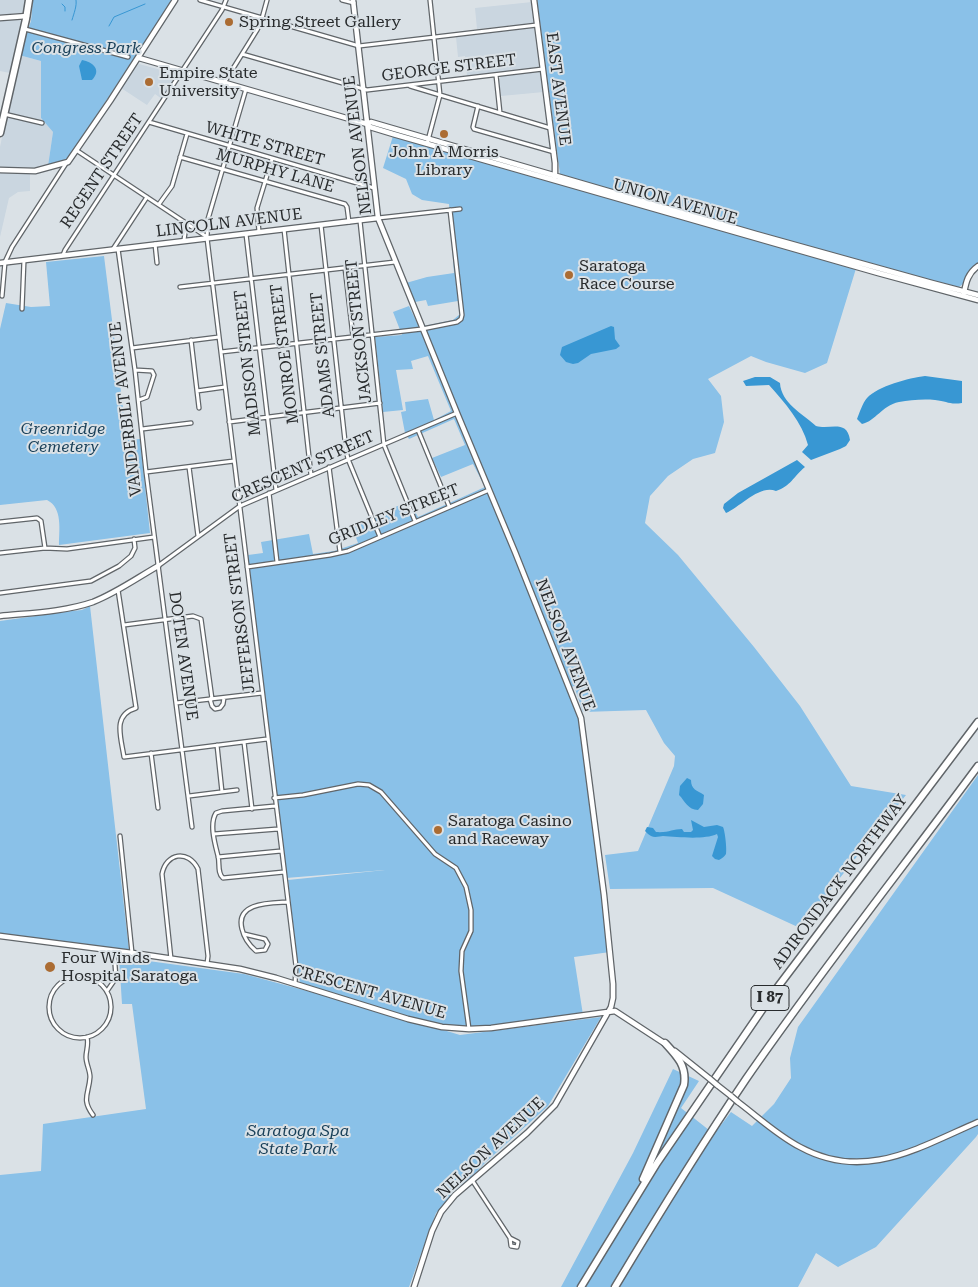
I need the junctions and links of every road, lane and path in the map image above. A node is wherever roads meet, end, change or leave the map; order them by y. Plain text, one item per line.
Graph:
1 (28, 0) edge
2 (173, 0) edge
3 (200, 0) edge
4 (226, 0) edge
5 (268, 0) edge
6 (342, 0) edge
7 (430, 0) edge
8 (534, 0) edge
9 (353, 1) edge
10 (224, 7) junction
11 (27, 16) junction
12 (0, 18) edge
13 (262, 19) junction
14 (537, 25) junction
15 (24, 28) junction
16 (435, 37) junction
17 (359, 46) junction
18 (242, 54) junction
19 (128, 57) dead end
20 (139, 58) junction
21 (543, 69) junction
22 (183, 71) junction
23 (496, 75) junction
24 (440, 81) junction
25 (224, 83) junction
26 (407, 85) junction
27 (246, 89) junction
28 (363, 89) junction
29 (440, 95) junction
30 (478, 106) junction
31 (500, 113) junction
32 (4, 114) junction
33 (149, 122) junction
34 (42, 123) dead end
35 (367, 124) junction
36 (551, 128) junction
37 (0, 132) edge
38 (186, 134) junction
39 (428, 141) junction
40 (230, 146) junction
41 (76, 150) junction
42 (554, 152) junction
43 (180, 156) junction
44 (272, 159) junction
45 (68, 162) junction
46 (0, 170) edge
47 (224, 170) junction
48 (114, 175) junction
49 (554, 178) junction
50 (266, 181) junction
51 (374, 188) junction
52 (147, 196) junction
53 (159, 204) junction
54 (460, 209) dead end
55 (450, 210) junction
56 (378, 218) junction
57 (360, 221) junction
58 (349, 222) junction
59 (188, 225) junction
60 (321, 225) junction
61 (284, 229) junction
62 (259, 232) junction
63 (246, 234) junction
64 (207, 238) junction
65 (184, 240) junction
66 (155, 244) junction
67 (115, 249) junction
68 (63, 255) junction
69 (24, 260) junction
70 (2, 262) edge
71 (395, 262) junction
72 (157, 263) dead end
73 (365, 266) junction
74 (978, 266) edge
75 (345, 268) junction
76 (327, 270) junction
77 (289, 275) junction
78 (251, 280) junction
79 (213, 283) junction
80 (180, 287) dead end
81 (964, 294) junction
82 (978, 295) edge
83 (2, 296) dead end
84 (978, 300) edge
85 (22, 309) dead end
86 (422, 330) junction
87 (278, 334) dead end
88 (372, 335) junction
89 (219, 337) junction
90 (353, 337) junction
91 (334, 339) junction
92 (191, 340) junction
93 (297, 344) junction
94 (279, 346) junction
95 (132, 348) junction
96 (259, 348) junction
97 (221, 352) junction
98 (135, 370) junction
99 (225, 387) junction
100 (197, 391) junction
101 (139, 400) junction
102 (380, 403) junction
103 (199, 408) dead end
104 (341, 408) junction
105 (304, 413) junction
106 (456, 413) junction
107 (266, 418) junction
108 (229, 422) junction
109 (191, 423) dead end
110 (142, 429) junction
111 (418, 430) junction
112 (384, 445) junction
113 (348, 459) junction
114 (234, 461) junction
115 (189, 467) junction
116 (329, 467) junction
117 (146, 472) junction
118 (311, 475) junction
119 (276, 490) junction
120 (489, 490) junction
121 (269, 493) junction
122 (240, 506) junction
123 (449, 506) junction
124 (415, 521) junction
125 (0, 522) edge
126 (198, 536) junction
127 (154, 537) junction
128 (380, 537) junction
129 (134, 539) junction
130 (44, 548) junction
131 (340, 552) junction
132 (0, 553) edge
133 (277, 562) junction
134 (158, 566) junction
135 (247, 567) junction
136 (118, 590) junction
137 (0, 593) edge
138 (0, 616) edge
139 (165, 620) junction
140 (124, 625) junction
141 (262, 693) junction
142 (224, 698) junction
143 (211, 699) junction
144 (176, 703) junction
145 (978, 722) edge
146 (267, 739) junction
147 (244, 742) junction
148 (217, 745) junction
149 (183, 749) junction
150 (151, 753) junction
151 (978, 766) edge
152 (237, 790) dead end
153 (222, 792) junction
154 (189, 796) junction
155 (274, 798) junction
156 (276, 806) junction
157 (158, 808) dead end
158 (252, 809) junction
159 (192, 827) dead end
160 (278, 829) junction
161 (214, 834) junction
162 (120, 836) dead end
163 (281, 851) junction
164 (218, 857) junction
165 (284, 872) junction
166 (287, 902) junction
167 (244, 934) junction
168 (0, 936) edge
169 (114, 950) junction
170 (132, 953) junction
171 (170, 959) junction
172 (207, 964) junction
173 (295, 984) junction
174 (108, 991) junction
175 (608, 1012) junction
176 (469, 1029) junction
177 (87, 1038) junction
178 (665, 1043) junction
179 (93, 1115) dead end
180 (978, 1122) edge
181 (472, 1180) junction
182 (624, 1216) junction
183 (510, 1238) dead end
184 (414, 1287) edge
185 (581, 1287) edge
186 (615, 1287) edge

1 - 11 highway
2 - 20 street
3 - 10 street
4 - 10 street, REGENT STREET
5 - 13 street
6 - 9 street
7 - 16 street
8 - 14 street, EAST AVENUE
9 - 17 street, NELSON AVENUE
10 - 13 street
10 - 22 street, REGENT STREET
11 - 12 street
11 - 15 highway
13 - 17 street
13 - 18 street
14 - 16 street
14 - 21 street, EAST AVENUE
15 - 19 street
15 - 32 highway
16 - 17 street
16 - 24 street
17 - 28 street, NELSON AVENUE
18 - 25 street
18 - 28 street, GEORGE STREET
20 - 22 street, UNION AVENUE
20 - 41 street
21 - 23 street, GEORGE STREET
21 - 36 street, EAST AVENUE
22 - 25 street, UNION AVENUE
22 - 33 street, REGENT STREET
23 - 24 street, GEORGE STREET
23 - 31 street
24 - 26 street, GEORGE STREET
24 - 29 street
25 - 27 street, UNION AVENUE
26 - 28 street, GEORGE STREET
26 - 29 street
27 - 35 street, UNION AVENUE
27 - 40 street, JEFFERSON STREET
28 - 35 street, NELSON AVENUE
29 - 30 street
29 - 39 street
30 - 31 street
30 - 42 street
31 - 36 street
32 - 34 street
32 - 37 highway
33 - 38 street, WHITE STREET
33 - 48 street, REGENT STREET
35 - 39 street, UNION AVENUE
35 - 51 street, NELSON AVENUE
36 - 42 street, EAST AVENUE
38 - 40 street, WHITE STREET
38 - 43 street
39 - 49 street, UNION AVENUE
40 - 44 street, WHITE STREET
40 - 47 street, JEFFERSON STREET
41 - 45 street
41 - 48 street
42 - 49 street, EAST AVENUE
43 - 47 street, MURPHY LANE
43 - 53 street
44 - 50 street
44 - 51 street, WHITE STREET
45 - 46 street
45 - 70 street
47 - 50 street, MURPHY LANE
47 - 64 street, JEFFERSON STREET
48 - 52 street
48 - 68 street, REGENT STREET
49 - 81 street, UNION AVENUE
50 - 58 street, MURPHY LANE
50 - 62 street
51 - 56 street, NELSON AVENUE
52 - 53 street
52 - 67 street
53 - 59 street
54 - 55 street, LINCOLN AVENUE
55 - 56 street, LINCOLN AVENUE
55 - 86 street
56 - 57 street, LINCOLN AVENUE
56 - 71 street, NELSON AVENUE
57 - 58 street, LINCOLN AVENUE
57 - 73 street, JACKSON STREET
58 - 60 street, LINCOLN AVENUE
59 - 64 street
59 - 65 street
60 - 61 street, LINCOLN AVENUE
60 - 76 street, ADAMS STREET
61 - 62 street, LINCOLN AVENUE
61 - 77 street, MONROE STREET
62 - 63 street, LINCOLN AVENUE
63 - 64 street, LINCOLN AVENUE
63 - 78 street, MADISON STREET
64 - 65 street, LINCOLN AVENUE
64 - 79 street, JEFFERSON STREET
65 - 66 street, LINCOLN AVENUE
66 - 67 street, LINCOLN AVENUE
66 - 72 street
67 - 68 street, LINCOLN AVENUE
67 - 95 street, VANDERBILT AVENUE
68 - 69 street, LINCOLN AVENUE
69 - 70 street, LINCOLN AVENUE
69 - 85 street
70 - 83 street
71 - 73 street
71 - 86 street, NELSON AVENUE
73 - 75 street
73 - 88 street, JACKSON STREET
74 - 81 street
75 - 76 street
75 - 90 street
76 - 77 street
76 - 91 street, ADAMS STREET
77 - 78 street
77 - 93 street, MONROE STREET
78 - 79 street
78 - 96 street, MADISON STREET
79 - 80 street
79 - 89 street, JEFFERSON STREET
81 - 82 street, UNION AVENUE
81 - 84 street, UNION AVENUE
86 - 88 street
86 - 106 street, NELSON AVENUE
87 - 94 street
88 - 90 street
88 - 102 street, JACKSON STREET
89 - 92 street
89 - 97 street, JEFFERSON STREET
90 - 91 street
91 - 93 street
91 - 104 street, ADAMS STREET
92 - 95 street
92 - 100 street
93 - 94 street
93 - 105 street, MONROE STREET
94 - 96 street
95 - 98 street, VANDERBILT AVENUE
96 - 97 street
96 - 107 street, MADISON STREET
97 - 99 street, JEFFERSON STREET
98 - 101 street, VANDERBILT AVENUE
98 - 101 street
99 - 100 street
99 - 108 street, JEFFERSON STREET
100 - 103 street
101 - 110 street, VANDERBILT AVENUE
102 - 104 street
102 - 112 street, JACKSON STREET
104 - 105 street
104 - 113 street, ADAMS STREET
105 - 107 street
105 - 118 street, MONROE STREET
106 - 111 street, CRESCENT STREET
106 - 120 street, NELSON AVENUE
107 - 108 street
107 - 119 street, MADISON STREET
108 - 114 street, JEFFERSON STREET
109 - 110 street
110 - 117 street, VANDERBILT AVENUE
111 - 112 street, CRESCENT STREET
111 - 123 street
112 - 113 street, CRESCENT STREET
112 - 124 street, JACKSON STREET
113 - 116 street, CRESCENT STREET
113 - 128 street, ADAMS STREET
114 - 115 street
114 - 122 street, JEFFERSON STREET
115 - 117 street
115 - 126 street
116 - 118 street, CRESCENT STREET
116 - 131 street
117 - 127 street, VANDERBILT AVENUE
118 - 119 street, CRESCENT STREET
119 - 121 street, CRESCENT STREET
120 - 123 street, GRIDLEY STREET
120 - 175 street, NELSON AVENUE
121 - 122 street, CRESCENT STREET
121 - 133 street
122 - 126 street, CRESCENT STREET
122 - 135 street, JEFFERSON STREET
123 - 124 street, GRIDLEY STREET
124 - 128 street, GRIDLEY STREET
125 - 130 street
126 - 134 street, CRESCENT STREET
127 - 129 street
127 - 134 street, VANDERBILT AVENUE
128 - 131 street, GRIDLEY STREET
129 - 130 street
129 - 137 street
130 - 132 street
131 - 133 street, GRIDLEY STREET
133 - 135 street, GRIDLEY STREET
134 - 136 street, CRESCENT STREET
134 - 139 street, DOTEN AVENUE
135 - 141 street, JEFFERSON STREET
136 - 138 street, CRESCENT STREET
136 - 140 street
139 - 140 street
139 - 143 street
139 - 144 street, DOTEN AVENUE
140 - 150 street
141 - 142 street
141 - 146 street, JEFFERSON STREET
142 - 143 street
142 - 143 street
143 - 144 street
144 - 149 street, DOTEN AVENUE
145 - 182 highway, ADIRONDACK NORTHWAY / I 87
146 - 147 street
146 - 155 street, JEFFERSON STREET
147 - 148 street
147 - 158 street
148 - 149 street
148 - 153 street
149 - 150 street
149 - 154 street, DOTEN AVENUE
150 - 157 street
151 - 186 highway, I 87
152 - 153 street
153 - 154 street
154 - 159 street, DOTEN AVENUE
155 - 156 street, JEFFERSON STREET
155 - 176 street
156 - 158 street
156 - 160 street, JEFFERSON STREET
158 - 161 street
160 - 161 street
160 - 163 street, JEFFERSON STREET
161 - 164 street
162 - 170 street
163 - 164 street
163 - 165 street, JEFFERSON STREET
164 - 165 street
165 - 166 street, JEFFERSON STREET
166 - 167 street
166 - 173 street, JEFFERSON STREET
167 - 167 street
168 - 169 street, CRESCENT AVENUE
169 - 170 street, CRESCENT AVENUE
169 - 174 street
170 - 171 street, CRESCENT AVENUE
171 - 172 street, CRESCENT AVENUE
171 - 172 street
172 - 173 street, CRESCENT AVENUE
173 - 176 street, CRESCENT AVENUE
174 - 177 street
174 - 177 street
175 - 176 street, CRESCENT AVENUE
175 - 178 street, CRESCENT AVENUE
175 - 181 street, NELSON AVENUE
177 - 179 street
178 - 180 street, CRESCENT AVENUE, bridge
178 - 182 highway
181 - 183 street
181 - 184 street, NELSON AVENUE
182 - 185 highway, ADIRONDACK NORTHWAY / I 87

